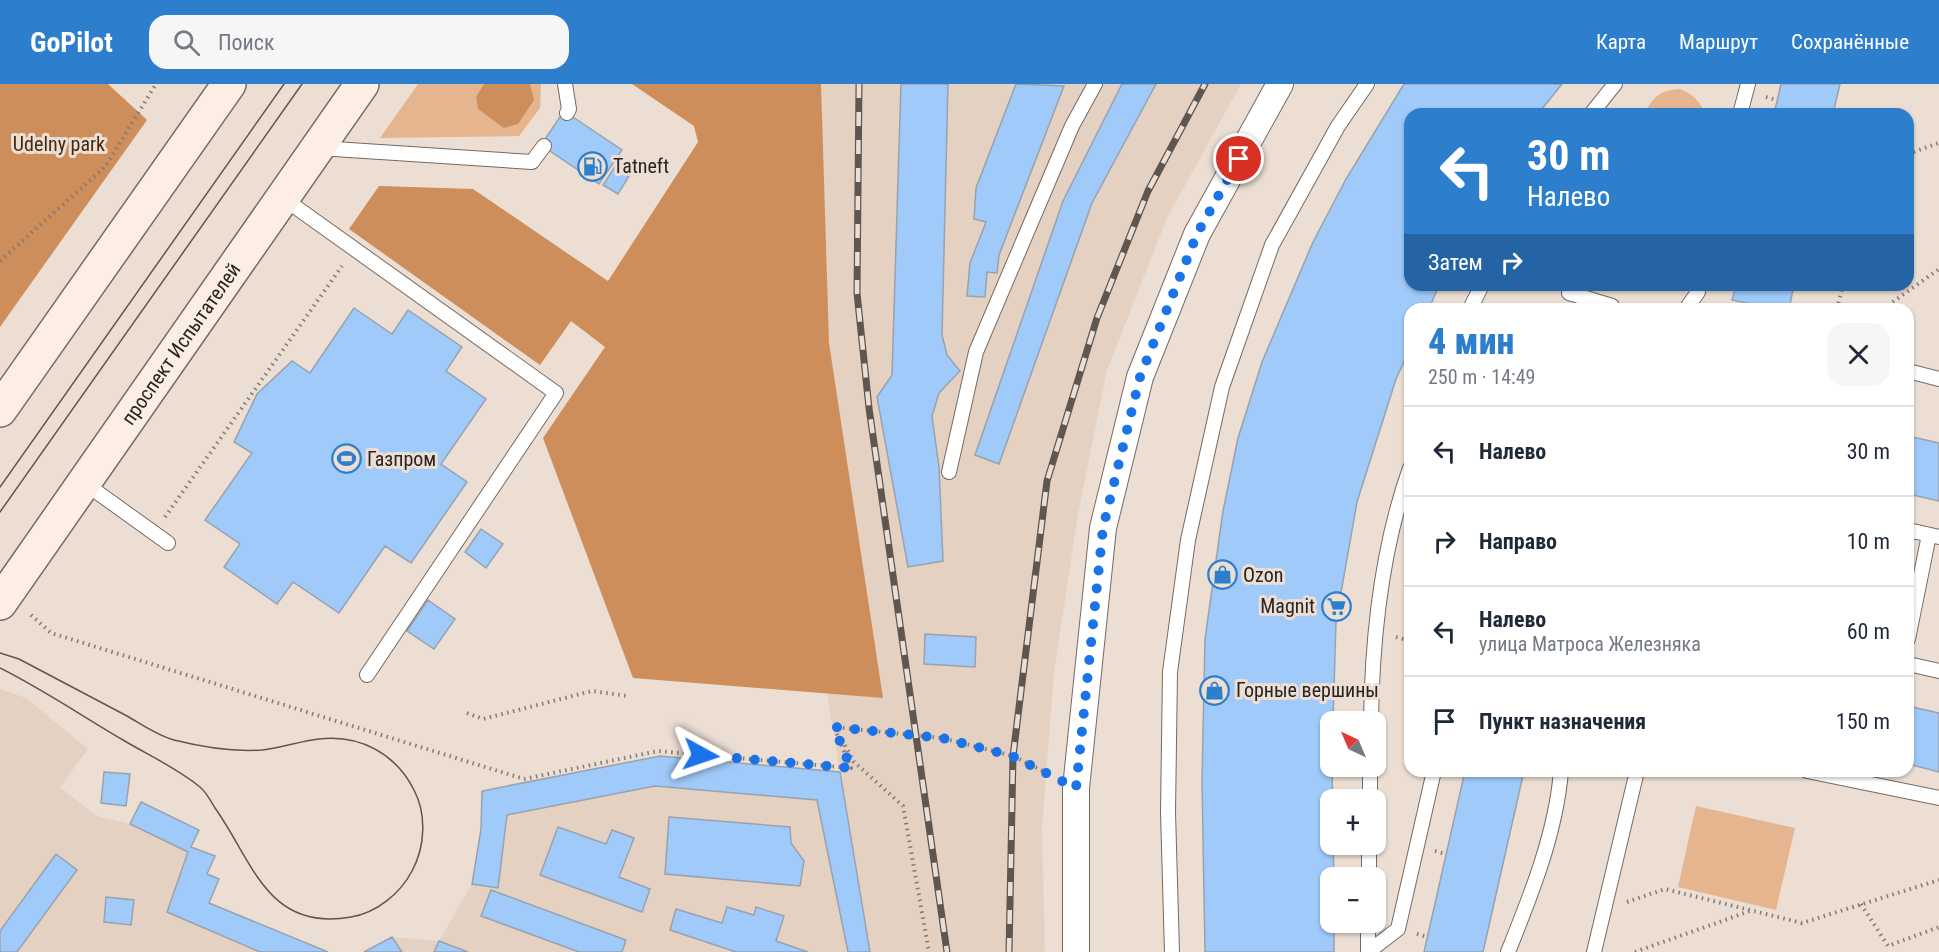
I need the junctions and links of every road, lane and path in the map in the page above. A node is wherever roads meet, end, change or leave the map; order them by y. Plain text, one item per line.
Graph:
1 (156, 84) edge
2 (229, 84) edge
3 (362, 84) edge
4 (565, 84) edge
5 (1095, 84) edge
6 (1280, 84) edge
7 (1367, 84) edge
8 (1615, 84) edge
9 (1748, 84) edge
10 (1596, 108) edge
11 (1742, 108) edge
12 (567, 113) dead end
13 (1939, 143) edge
14 (544, 146) dead end
15 (317, 148) junction
16 (1914, 152) edge
17 (283, 198) junction
18 (353, 250) junction
19 (0, 261) edge
20 (1939, 269) edge
21 (1914, 287) edge
22 (1908, 291) edge
23 (1569, 293) dead end
24 (1602, 303) edge
25 (1891, 303) edge
26 (1914, 373) edge
27 (1939, 379) edge
28 (0, 410) edge
29 (948, 472) dead end
30 (83, 482) junction
31 (1404, 485) edge
32 (1914, 531) edge
33 (154, 532) junction
34 (1934, 536) edge
35 (168, 543) dead end
36 (0, 603) edge
37 (31, 615) dead end
38 (1914, 615) edge
39 (1914, 665) edge
40 (1939, 671) edge
41 (367, 675) dead end
42 (628, 696) dead end
43 (1372, 711) edge
44 (467, 713) dead end
45 (834, 727) junction
46 (1433, 777) edge
47 (1560, 777) edge
48 (1635, 777) edge
49 (1837, 777) edge
50 (1076, 788) junction
51 (1939, 798) edge
52 (1939, 880) edge
53 (1861, 904) junction
54 (1604, 910) junction
55 (1752, 910) junction
56 (1939, 927) edge
57 (1368, 933) edge
58 (929, 952) edge
59 (1076, 952) edge
60 (1172, 952) edge
61 (1368, 952) edge
62 (1508, 952) edge
63 (1594, 952) edge
64 (1635, 952) edge

1 - 19 path
2 - 28 main road
3 - 15 main road, проспект Испытателей
4 - 12 lane
5 - 29 lane
6 - 50 street
7 - 60 lane
8 - 10 lane
9 - 11 lane
13 - 16 path
14 - 15 lane
15 - 17 main road, проспект Испытателей
17 - 18 lane
17 - 30 main road, проспект Испытателей
18 - 33 path
18 - 41 lane
20 - 21 path
22 - 25 path
23 - 24 lane
26 - 27 lane
30 - 33 lane
30 - 36 main road, проспект Испытателей
31 - 43 lane
32 - 34 lane
33 - 35 lane
34 - 38 lane
37 - 45 path
39 - 40 lane
42 - 44 path
45 - 50 path
45 - 58 path
46 - 61 lane
47 - 62 lane
48 - 54 lane
49 - 51 lane
50 - 59 street
52 - 53 path
53 - 55 path
53 - 56 path
54 - 55 path
54 - 63 lane
55 - 64 path
57 - 61 lane

